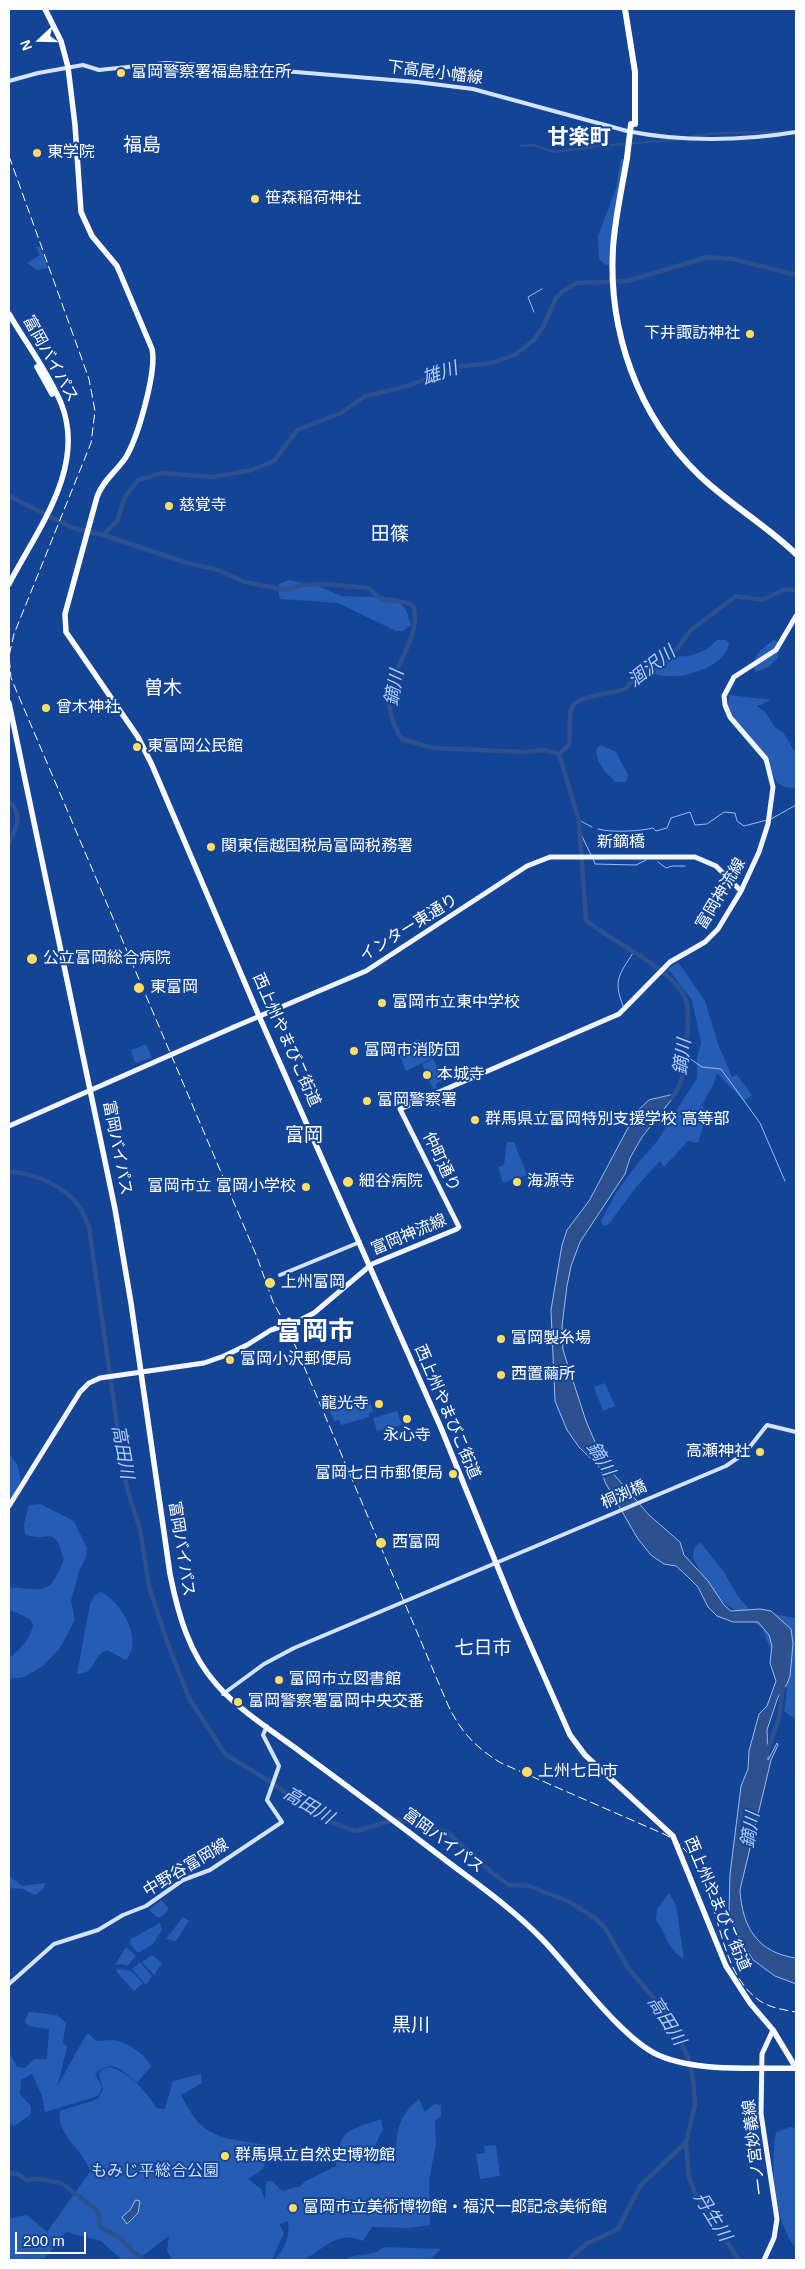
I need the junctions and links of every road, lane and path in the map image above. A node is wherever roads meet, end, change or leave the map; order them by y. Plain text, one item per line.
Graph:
1 (45, 9) edge
2 (624, 9) edge
3 (68, 67) junction
4 (9, 81) edge
5 (796, 132) edge
6 (615, 294) junction
7 (9, 314) edge
8 (9, 320) edge
9 (55, 494) junction
10 (796, 549) edge
11 (796, 554) edge
12 (18, 562) junction
13 (9, 577) edge
14 (9, 584) edge
15 (796, 616) edge
16 (9, 703) edge
17 (9, 722) edge
18 (567, 855) joint
19 (741, 891) junction
20 (259, 1016) junction
21 (89, 1091) junction
22 (400, 1109) joint
23 (9, 1124) edge
24 (459, 1227) joint
25 (360, 1242) junction
26 (370, 1266) junction
27 (280, 1274) dead end
28 (139, 1373) junction
29 (796, 1432) edge
30 (9, 1506) edge
31 (496, 1562) junction
32 (224, 1694) junction
33 (248, 1704) dead end
34 (240, 1706) junction
35 (266, 1727) junction
36 (274, 1736) junction
37 (265, 1740) junction
38 (382, 1815) junction
39 (9, 1984) edge
40 (773, 2030) junction
41 (796, 2068) edge
42 (761, 2069) junction
43 (796, 2072) edge
44 (764, 2260) edge

1 - 3 highway, 西上州やまびこ街道
2 - 6 highway, bridge
3 - 4 main road, 下高尾小幡線
3 - 5 main road, 下高尾小幡線
3 - 20 highway, 西上州やまびこ街道
6 - 10 highway
6 - 11 highway
7 - 9 highway, 富岡バイパス
8 - 9 highway, 富岡バイパス
9 - 12 highway, 富岡バイパス
12 - 13 highway, 富岡バイパス
12 - 14 highway, 富岡バイパス
15 - 19 main road, 富岡神流線
16 - 21 highway, 富岡バイパス
17 - 21 highway, 富岡バイパス
18 - 19 main road, 新鏑橋
18 - 20 main road, インター東通り
19 - 22 main road, 富岡神流線
20 - 21 main road, bridge
20 - 25 highway, 西上州やまびこ街道
21 - 23 main road
21 - 28 highway, 富岡バイパス
22 - 24 main road, 仲町通り
24 - 26 main road, 富岡神流線
25 - 26 highway, 西上州やまびこ街道
25 - 27 main road
26 - 28 main road, 富岡神流線
26 - 31 highway, 西上州やまびこ街道
28 - 30 main road, 富岡神流線
28 - 32 highway, 富岡バイパス
29 - 31 main road, 桐渕橋
31 - 32 main road
31 - 40 highway, 西上州やまびこ街道
32 - 34 highway, 富岡バイパス
32 - 35 highway, 富岡バイパス
33 - 34 highway
34 - 35 highway, 富岡バイパス
35 - 36 highway, 富岡バイパス
35 - 37 main road, 中野谷富岡線
35 - 38 highway, 富岡バイパス
36 - 37 main road
36 - 38 highway, 富岡バイパス
37 - 39 main road, 中野谷富岡線
38 - 42 highway, 富岡バイパス
40 - 41 highway, 西上州やまびこ街道
40 - 42 main road, 一ノ宮妙義線
41 - 42 highway, 富岡バイパス
42 - 43 highway, 富岡バイパス
42 - 44 main road, 一ノ宮妙義線

